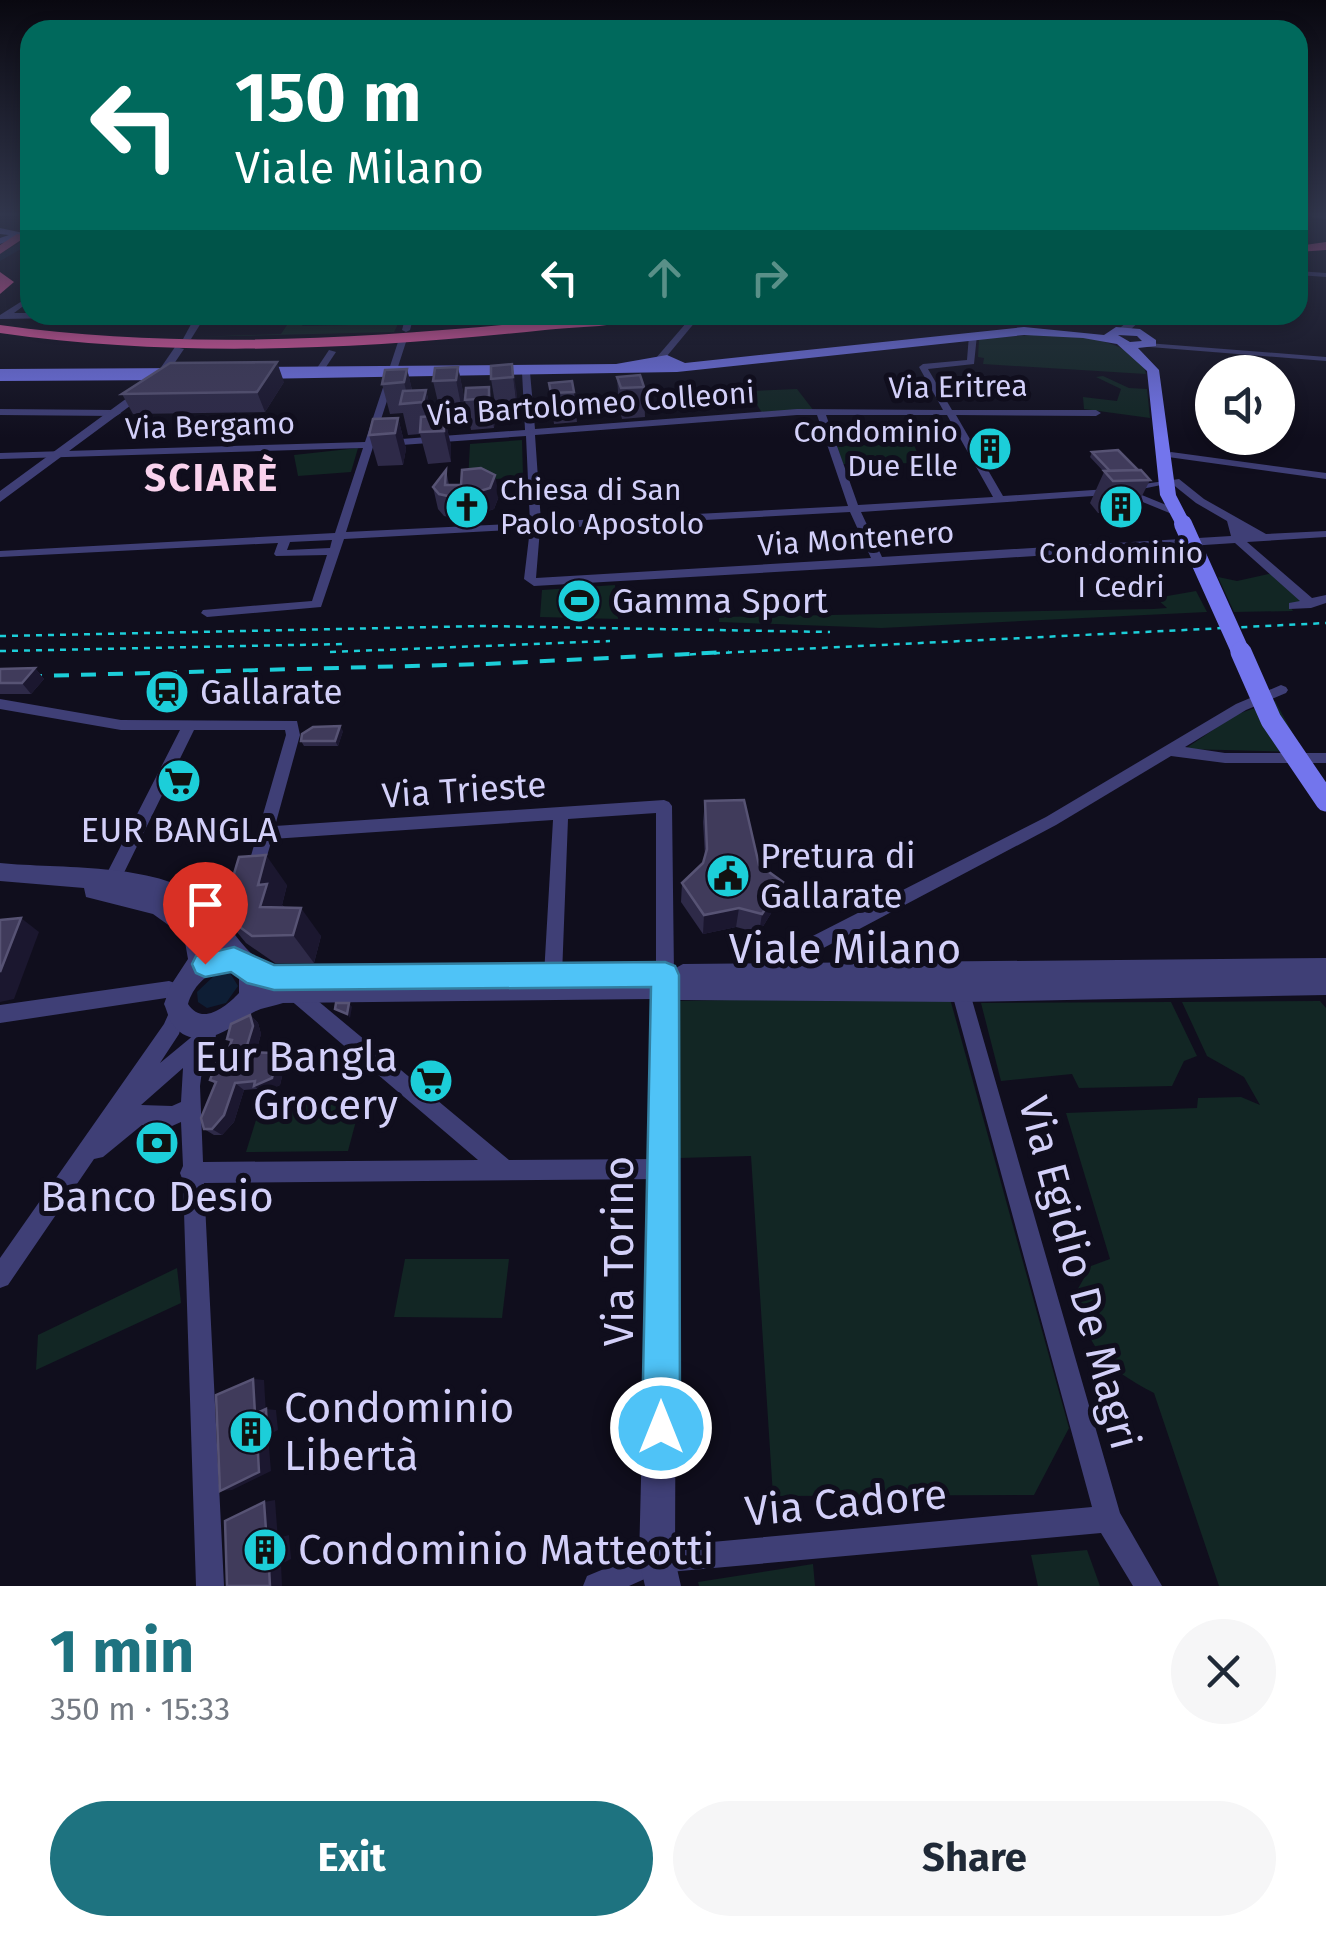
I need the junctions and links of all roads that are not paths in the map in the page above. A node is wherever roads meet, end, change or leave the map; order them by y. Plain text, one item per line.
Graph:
1 (1, 322) edge
2 (24, 325) edge
3 (195, 325) edge
4 (407, 325) edge
5 (482, 325) edge
6 (531, 325) edge
7 (690, 325) edge
8 (1134, 325) edge
9 (1145, 325) edge
10 (406, 330) dead end
11 (974, 335) junction
12 (187, 337) dead end
13 (1121, 337) junction
14 (1147, 341) junction
15 (402, 342) dead end
16 (178, 349) dead end
17 (332, 352) dead end
18 (1326, 357) edge
19 (668, 363) junction
20 (319, 371) junction
21 (392, 372) junction
22 (526, 372) junction
23 (163, 373) junction
24 (208, 373) edge
25 (0, 375) edge
26 (0, 412) edge
27 (116, 412) junction
28 (950, 413) junction
29 (1096, 413) dead end
30 (820, 414) junction
31 (532, 436) junction
32 (366, 445) junction
33 (1171, 455) junction
34 (0, 456) edge
35 (56, 456) junction
36 (1326, 476) edge
37 (1171, 481) junction
38 (1108, 492) junction
39 (0, 498) edge
40 (1000, 499) junction
41 (854, 509) junction
42 (1218, 512) junction
43 (1179, 516) junction
44 (1232, 520) junction
45 (535, 528) junction
46 (1326, 534) edge
47 (340, 536) junction
48 (1264, 538) junction
49 (285, 539) junction
50 (1238, 540) junction
51 (335, 552) junction
52 (0, 554) edge
53 (879, 563) junction
54 (1326, 599) edge
55 (1311, 604) junction
56 (1293, 606) dead end
57 (207, 614) dead end
58 (1282, 690) dead end
59 (0, 704) edge
60 (167, 724) junction
61 (238, 724) junction
62 (188, 728) junction
63 (1172, 751) junction
64 (1326, 758) edge
65 (1326, 801) edge
66 (561, 814) junction
67 (265, 833) junction
68 (0, 872) edge
69 (101, 886) junction
70 (172, 894) junction
71 (242, 953) junction
72 (194, 971) junction
73 (553, 975) junction
74 (1320, 980) edge
75 (665, 981) junction
76 (809, 981) junction
77 (958, 982) junction
78 (294, 992) junction
79 (177, 1004) junction
80 (245, 1004) junction
81 (0, 1014) edge
82 (216, 1028) junction
83 (190, 1108) junction
84 (114, 1114) junction
85 (82, 1162) junction
86 (502, 1167) junction
87 (662, 1169) junction
88 (190, 1172) junction
89 (0, 1277) edge
90 (1108, 1518) junction
91 (660, 1573) edge
92 (210, 1586) edge
93 (596, 1586) edge
94 (1148, 1586) edge

1 - 6 highway
2 - 5 highway
3 - 12 street
4 - 10 street
7 - 19 street
8 - 13 street
9 - 14 street
11 - 13 main road
11 - 19 main road
11 - 28 street
13 - 14 main road
13 - 19 main road
13 - 37 main road
14 - 18 street
14 - 33 main road
15 - 21 street
16 - 23 street
17 - 20 street
19 - 21 main road
19 - 22 main road
20 - 21 main road
20 - 21 main road
21 - 22 main road
21 - 32 street
22 - 31 street
23 - 24 main road
23 - 25 main road
23 - 27 street
26 - 27 street
27 - 35 street
28 - 29 street, Via Eritrea
28 - 30 street, Via Eritrea
28 - 40 street
30 - 31 street, Via Bartolomeo Colleoni
30 - 41 street
31 - 32 street, Via Bartolomeo Colleoni
31 - 45 street
32 - 35 street, Via Bergamo
32 - 47 street
33 - 36 street
33 - 37 main road
34 - 35 street, Via Bergamo
35 - 39 street
37 - 38 street
37 - 42 street
37 - 43 main road
38 - 40 street
38 - 43 street
40 - 41 street
41 - 45 street
41 - 53 street
42 - 43 street
42 - 44 street
43 - 65 main road, bridge
44 - 48 street
44 - 50 street
45 - 47 street
45 - 53 street, Via Montenero
46 - 48 street, Via Montenero
47 - 49 street
47 - 51 street
48 - 50 street, Via Montenero
49 - 51 street
49 - 52 street
50 - 53 street, Via Montenero
50 - 55 street
51 - 57 street
54 - 55 street
55 - 56 street
58 - 63 street
59 - 60 street
60 - 61 street
60 - 62 street
61 - 62 street
61 - 67 street
62 - 69 street
63 - 64 street
63 - 76 street
66 - 67 street, Via Trieste
66 - 73 street
66 - 75 street, Via Trieste
67 - 70 street
68 - 69 street
69 - 70 street
69 - 72 street
70 - 71 street
71 - 72 street
71 - 73 street, Viale Milano
71 - 80 street
72 - 79 street
73 - 75 street, Viale Milano
74 - 77 street, Viale Milano
75 - 76 street, Viale Milano
75 - 78 street, Viale Milano
75 - 87 street, Via Torino
76 - 77 street, Viale Milano
77 - 90 street, Via Egidio De Magri
78 - 80 street, Viale Milano
78 - 86 street
79 - 81 street
79 - 82 street
79 - 84 street
80 - 82 street
82 - 83 street
82 - 84 street
83 - 85 street
83 - 88 street
84 - 85 street
85 - 89 street
86 - 87 street
86 - 88 street
87 - 91 street, Via Torino
88 - 92 street
90 - 91 street, Via Cadore
90 - 94 street, Via Egidio De Magri
91 - 93 street, Via Cadore

